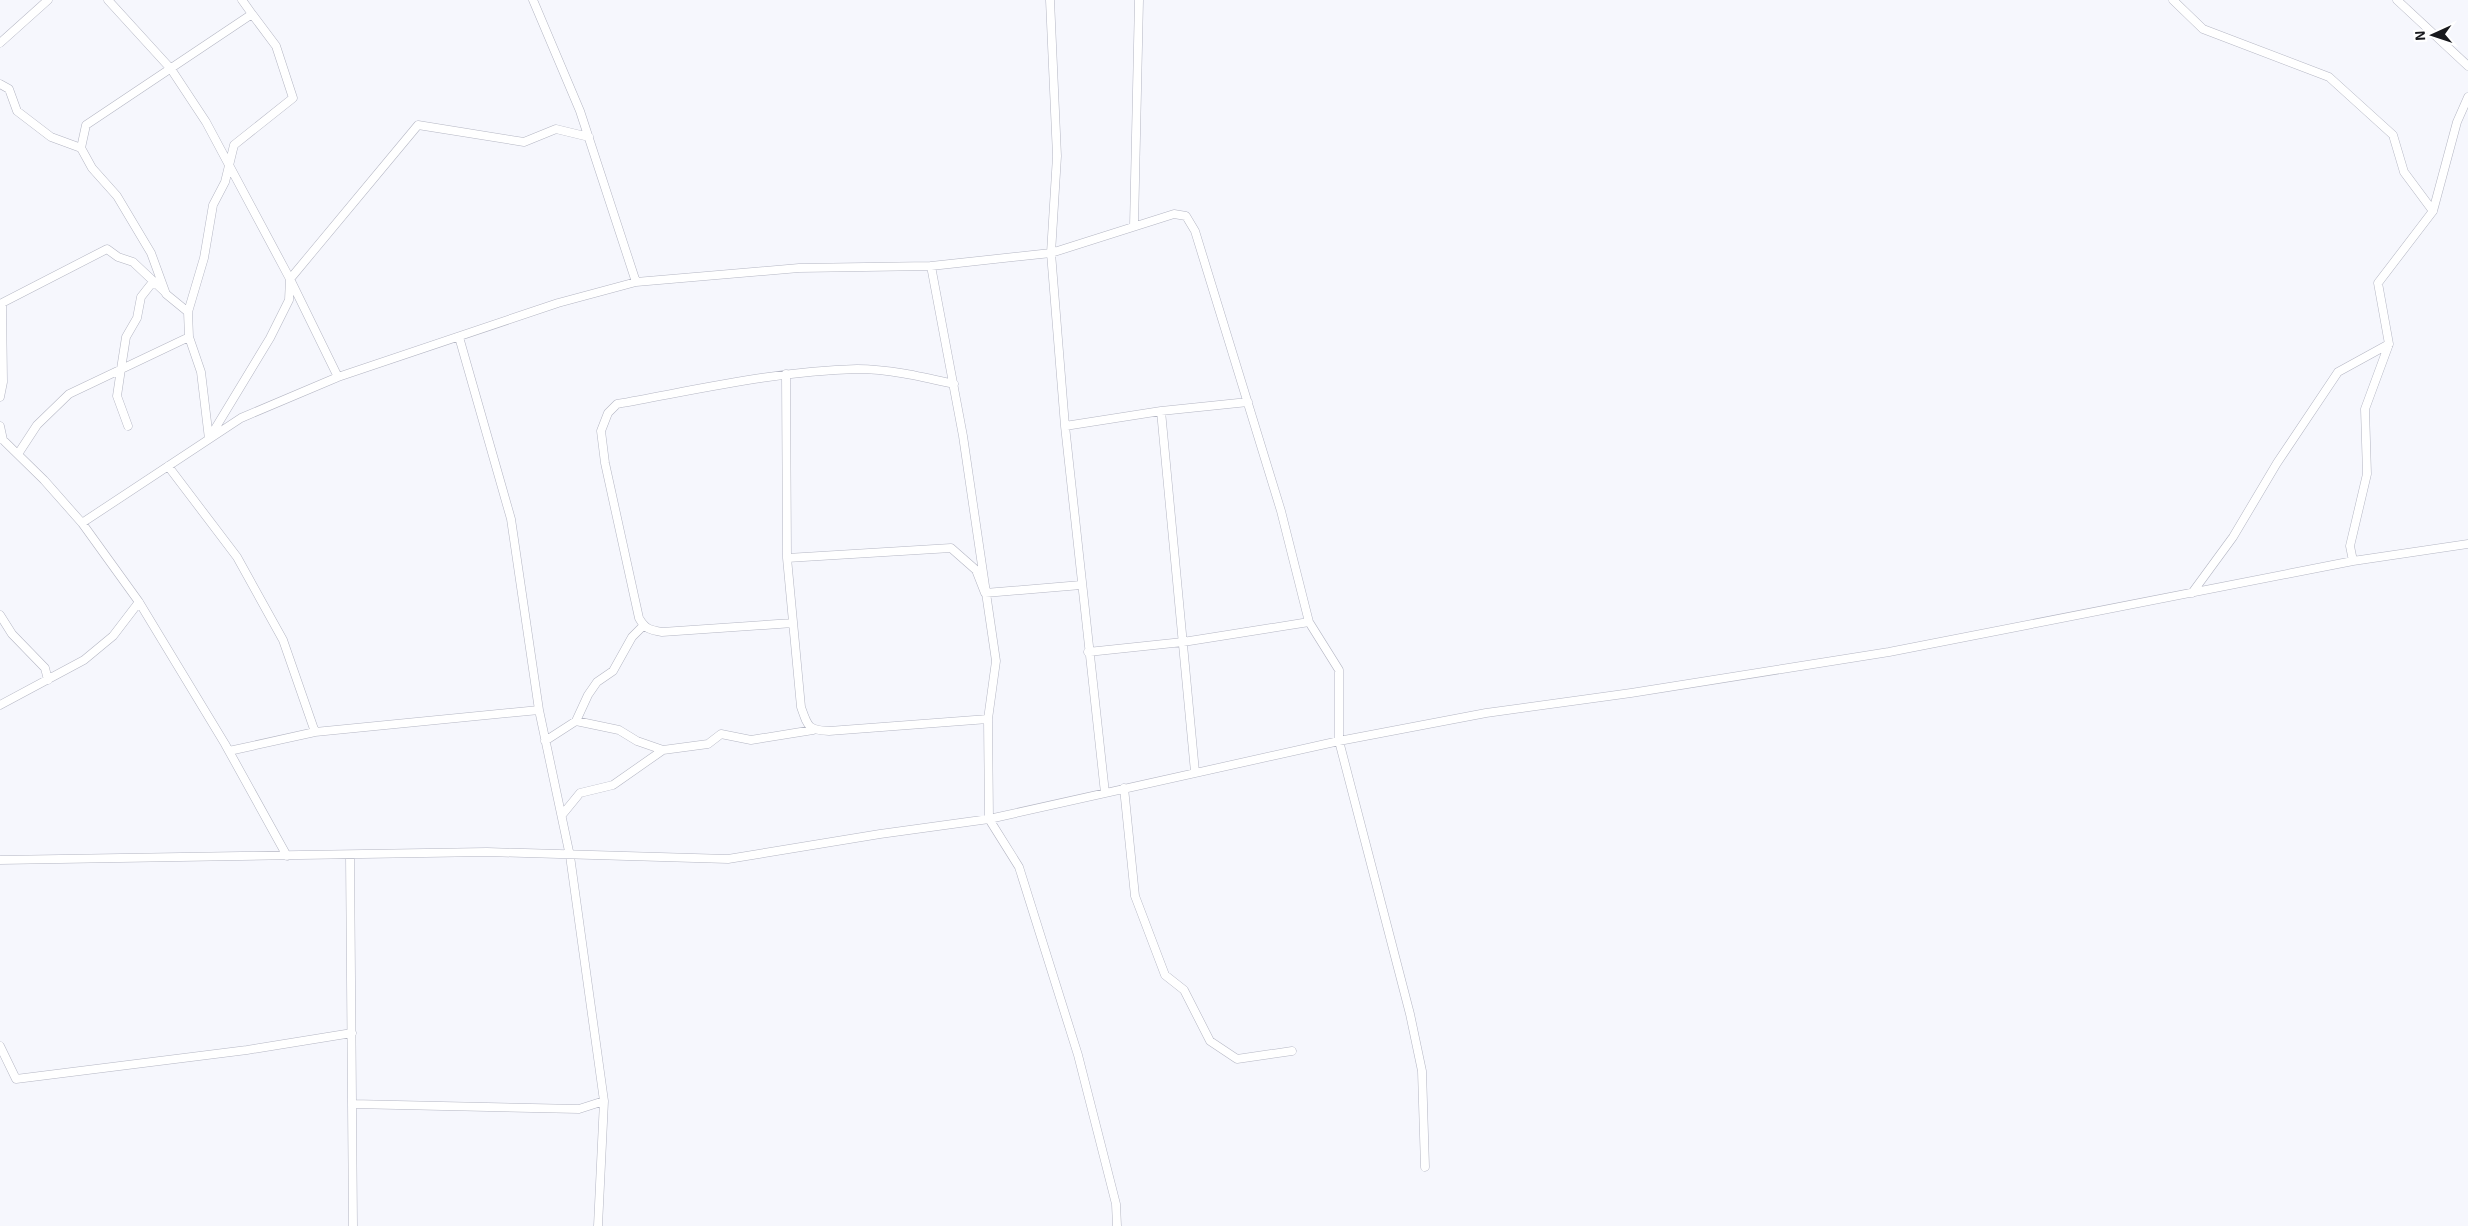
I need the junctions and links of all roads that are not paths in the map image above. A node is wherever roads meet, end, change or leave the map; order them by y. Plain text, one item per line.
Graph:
1 (48, 0) edge
2 (108, 0) edge
3 (242, 0) edge
4 (533, 0) edge
5 (540, 0) edge
6 (1050, 0) edge
7 (1139, 0) edge
8 (2173, 0) edge
9 (2397, 0) edge
10 (252, 14) junction
11 (543, 24) junction
12 (0, 43) edge
13 (2468, 66) edge
14 (171, 69) junction
15 (0, 84) edge
16 (2468, 97) edge
17 (588, 137) junction
18 (81, 148) junction
19 (229, 161) junction
20 (2432, 210) junction
21 (1134, 226) junction
22 (1051, 253) junction
23 (931, 266) junction
24 (290, 279) junction
25 (636, 282) junction
26 (152, 283) junction
27 (166, 294) junction
28 (188, 312) junction
29 (189, 337) junction
30 (459, 337) junction
31 (2389, 344) junction
32 (121, 369) junction
33 (786, 374) junction
34 (338, 377) junction
35 (954, 384) junction
36 (0, 397) edge
37 (1248, 402) junction
38 (1161, 411) junction
39 (0, 426) edge
40 (128, 426) dead end
41 (1065, 426) junction
42 (1, 438) edge
43 (210, 439) junction
44 (18, 454) junction
45 (168, 466) junction
46 (82, 523) junction
47 (2468, 544) edge
48 (787, 558) junction
49 (2353, 561) junction
50 (1081, 585) junction
51 (2192, 592) junction
52 (985, 593) junction
53 (139, 602) junction
54 (0, 615) edge
55 (1309, 622) junction
56 (793, 623) junction
57 (643, 626) junction
58 (1183, 642) junction
59 (1088, 652) junction
60 (48, 680) junction
61 (0, 705) edge
62 (539, 710) junction
63 (988, 720) junction
64 (576, 721) junction
65 (813, 730) junction
66 (315, 732) junction
67 (1339, 740) junction
68 (546, 741) junction
69 (663, 750) junction
70 (229, 751) junction
71 (1195, 772) junction
72 (1124, 788) junction
73 (1105, 793) junction
74 (562, 815) junction
75 (989, 819) junction
76 (350, 855) junction
77 (287, 856) junction
78 (570, 856) junction
79 (0, 860) edge
80 (352, 1034) junction
81 (0, 1046) edge
82 (1292, 1052) dead end
83 (604, 1101) junction
84 (352, 1104) junction
85 (1425, 1166) dead end
86 (353, 1226) edge
87 (598, 1226) edge
88 (1117, 1226) edge

1 - 12 street
2 - 14 street
3 - 10 street
4 - 11 street
5 - 11 street
6 - 22 street
7 - 21 street
8 - 20 street
9 - 13 street
10 - 14 street
10 - 19 street
11 - 17 street
14 - 18 street
14 - 19 street
15 - 18 street
16 - 20 street
17 - 24 street
17 - 25 street
18 - 27 street
19 - 24 street
19 - 28 street
20 - 31 street
21 - 22 street
21 - 37 street
22 - 23 street
22 - 41 street
23 - 25 street
23 - 35 street
24 - 34 street
24 - 43 street
25 - 30 street
26 - 27 street
26 - 32 street
26 - 36 street
27 - 28 street
28 - 29 street
29 - 32 street
29 - 43 street
30 - 34 street
30 - 62 street
31 - 49 street
31 - 51 street
32 - 40 street
32 - 44 street
33 - 35 street
33 - 48 street
33 - 57 street
34 - 43 street
35 - 52 street
37 - 38 street
37 - 55 street
38 - 41 street
38 - 58 street
39 - 42 street
41 - 50 street
42 - 44 street
43 - 45 street
44 - 46 street
45 - 46 street
45 - 66 street
46 - 53 street
47 - 49 street
48 - 52 street
48 - 56 street
49 - 51 street
50 - 52 street
50 - 59 street
51 - 67 street
52 - 63 street
53 - 60 street
53 - 70 street
54 - 60 street
55 - 58 street
55 - 67 street
56 - 57 street
56 - 65 street
57 - 64 street
58 - 59 street
58 - 71 street
59 - 73 street
60 - 61 street
62 - 66 street
62 - 68 street
63 - 65 street
63 - 75 street
64 - 68 street
64 - 69 street
65 - 69 street
66 - 70 street
67 - 71 street
67 - 85 street
68 - 74 street
69 - 74 street
70 - 77 street
71 - 72 street
72 - 73 street
72 - 82 street
73 - 75 street
74 - 78 street
75 - 78 street
75 - 88 street
76 - 77 street
76 - 78 street
76 - 80 street
77 - 79 street
78 - 83 street
80 - 81 street
80 - 84 street
83 - 84 street
83 - 87 street
84 - 86 street

